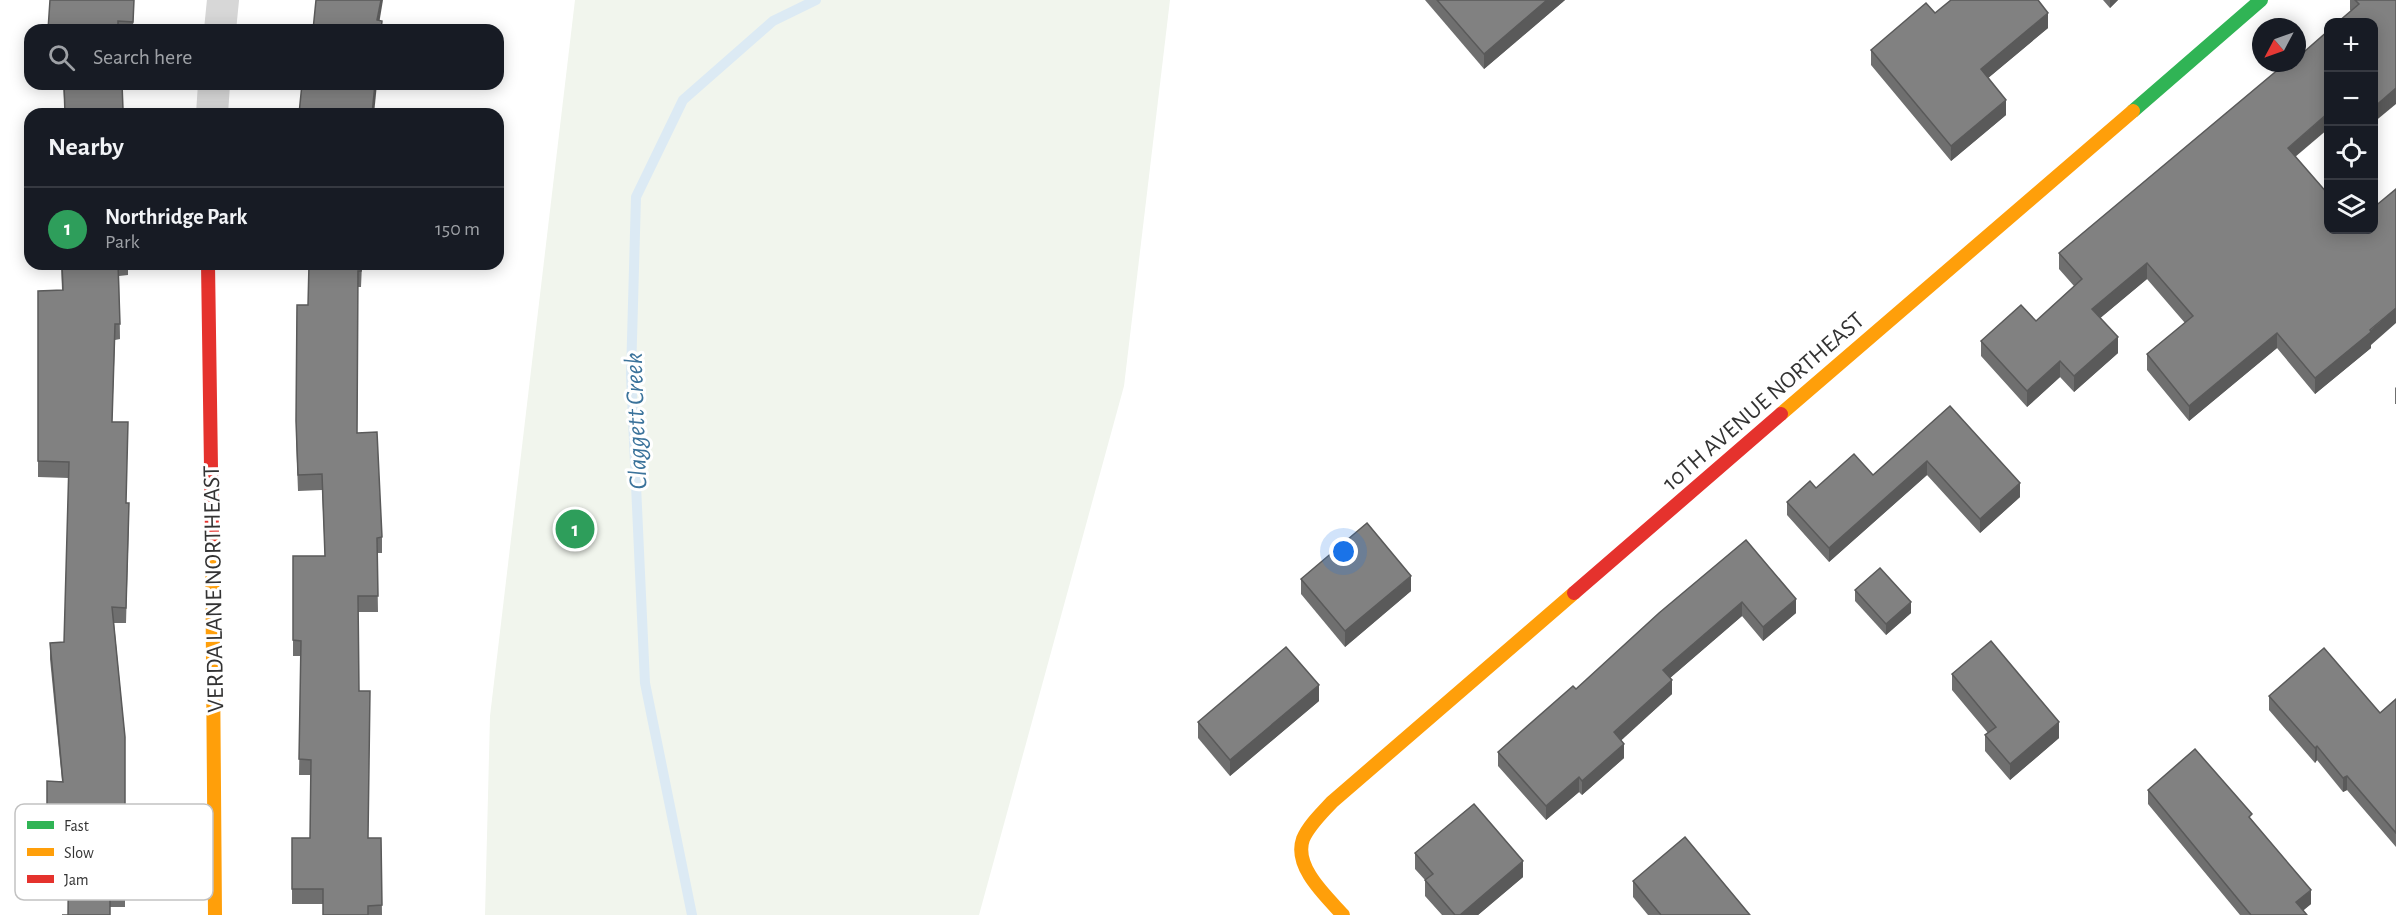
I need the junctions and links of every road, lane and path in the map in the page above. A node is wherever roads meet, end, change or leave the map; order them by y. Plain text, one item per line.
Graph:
1 (224, 0) edge
2 (2261, 0) edge
3 (221, 24) edge
4 (214, 90) edge
5 (212, 108) edge
6 (208, 270) edge
7 (215, 915) edge
8 (1343, 915) edge

1 - 3 street
2 - 8 street, 10TH AVENUE NORTHEAST
4 - 5 street
6 - 7 street, VERDA LANE NORTHEAST

